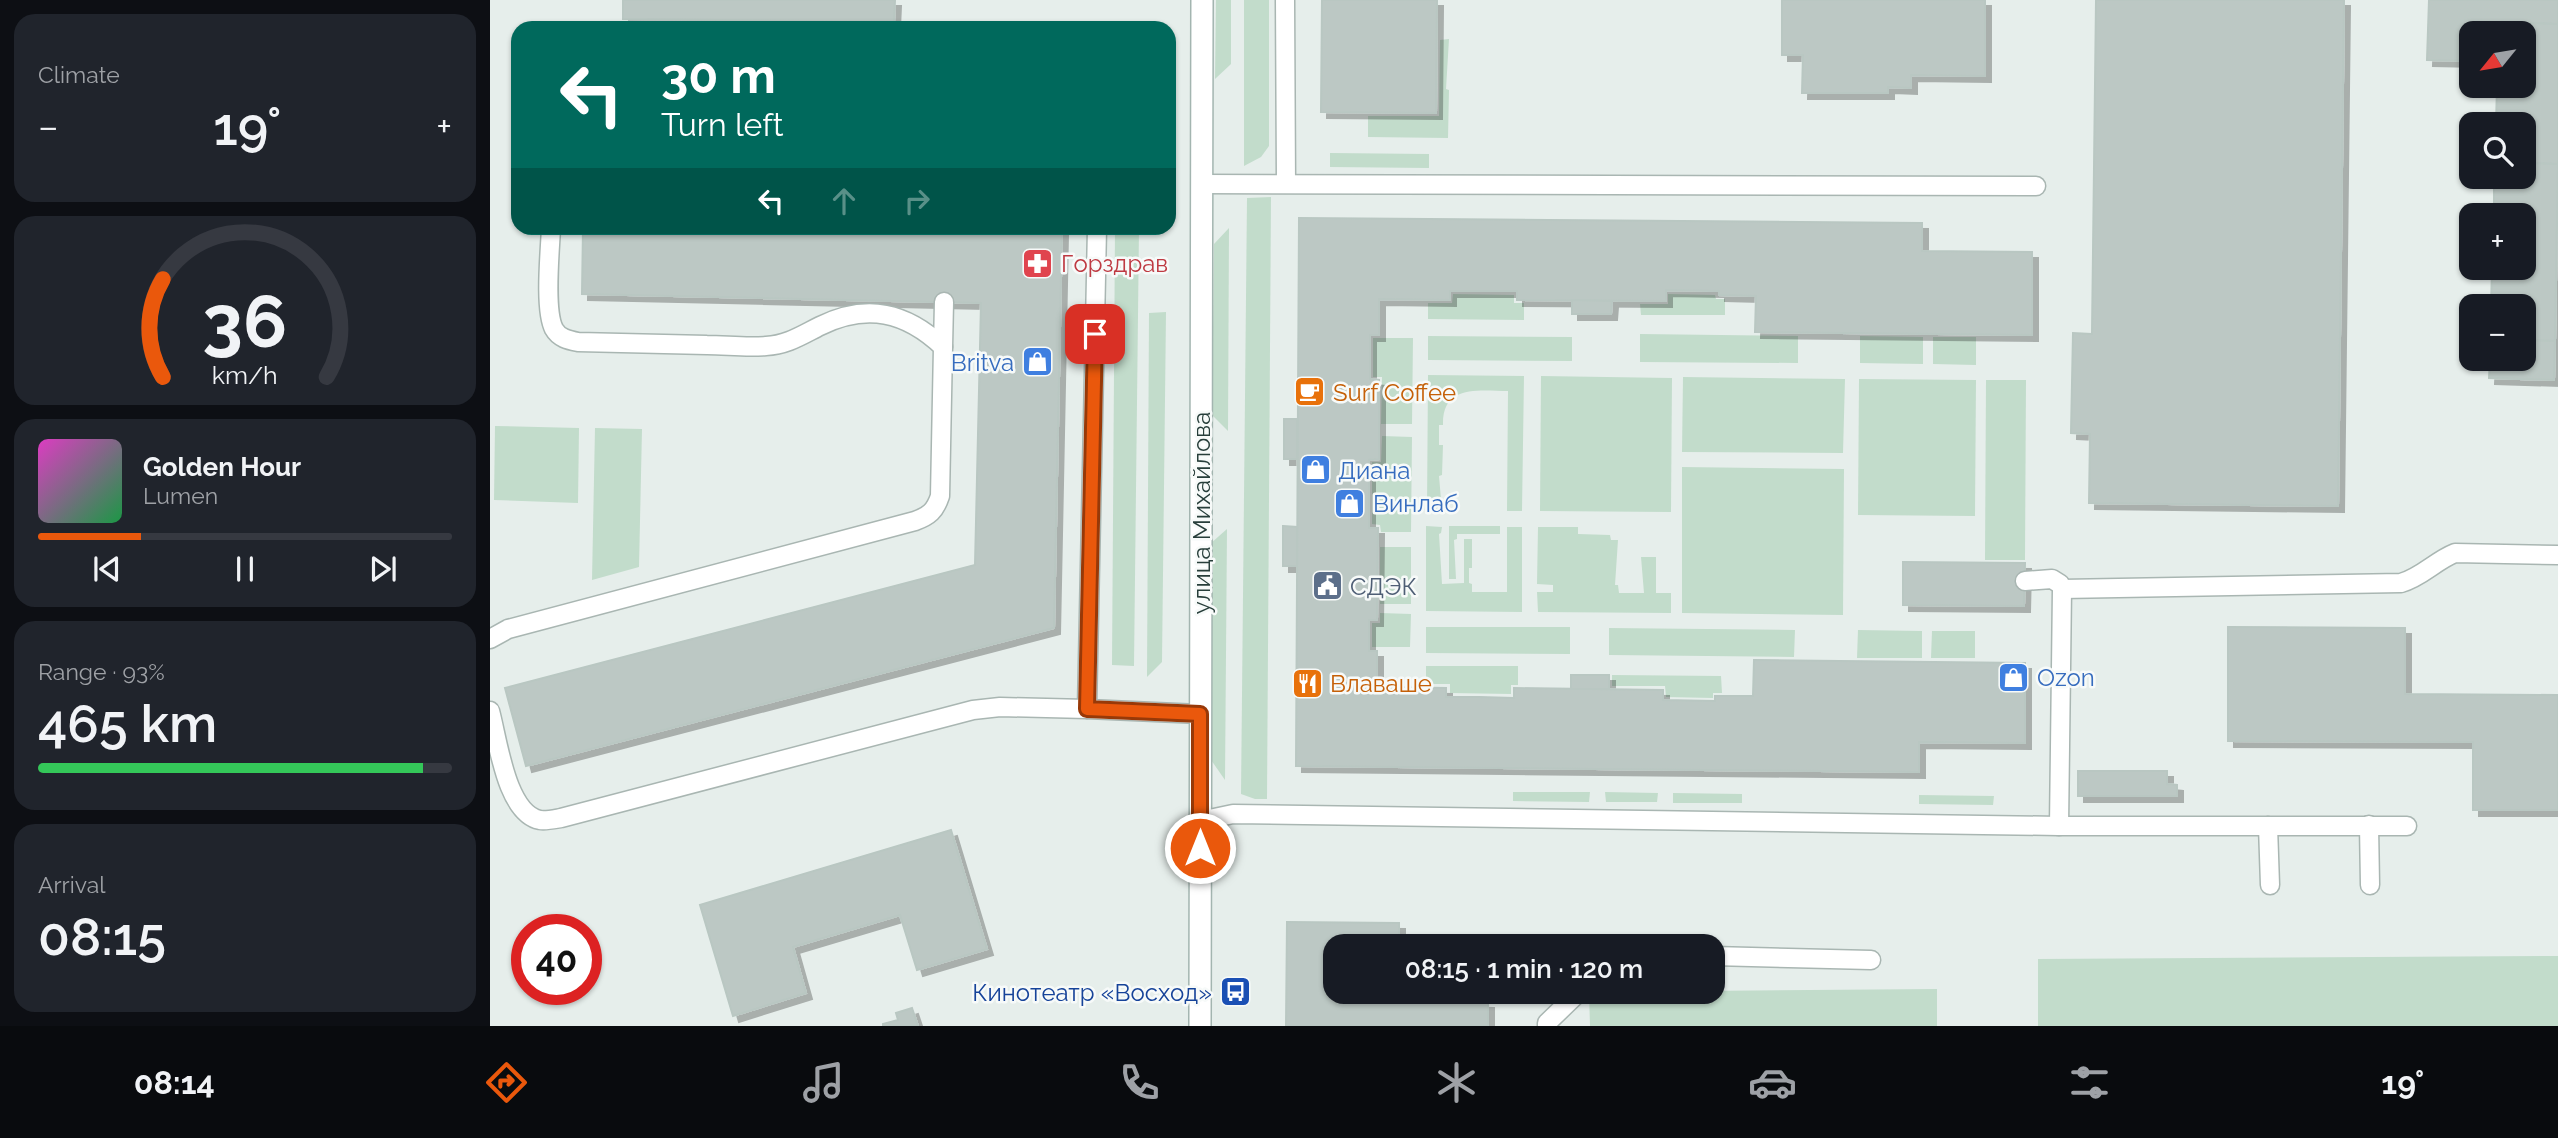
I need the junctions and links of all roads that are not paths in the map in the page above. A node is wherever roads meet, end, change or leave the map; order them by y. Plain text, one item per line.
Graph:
1 (1202, 0) edge
2 (1285, 0) edge
3 (1286, 183) junction
4 (1201, 184) junction
5 (2036, 186) dead end
6 (551, 235) edge
7 (1097, 235) edge
8 (944, 302) dead end
9 (943, 346) junction
10 (2558, 555) edge
11 (2025, 581) dead end
12 (2062, 589) junction
13 (490, 639) edge
14 (1087, 709) junction
15 (490, 711) edge
16 (1200, 714) junction
17 (1200, 821) junction
18 (2269, 825) junction
19 (2369, 825) junction
20 (2407, 825) dead end
21 (2059, 826) junction
22 (2270, 885) dead end
23 (2370, 885) dead end
24 (1725, 956) edge
25 (1871, 960) dead end
26 (1567, 1004) edge
27 (1200, 1026) edge
28 (1547, 1026) edge

1 - 4 street, улица Михайлова
2 - 3 lane
3 - 4 lane
3 - 5 lane
4 - 16 street, улица Михайлова
6 - 9 lane
7 - 14 lane
8 - 9 lane
9 - 13 lane
10 - 12 lane
11 - 12 lane
12 - 21 lane
14 - 15 lane
14 - 16 lane
16 - 17 street, улица Михайлова
17 - 21 lane
17 - 27 street, улица Михайлова
18 - 19 lane
18 - 21 lane
18 - 22 lane
19 - 20 lane
19 - 23 lane
24 - 25 lane
26 - 28 lane

